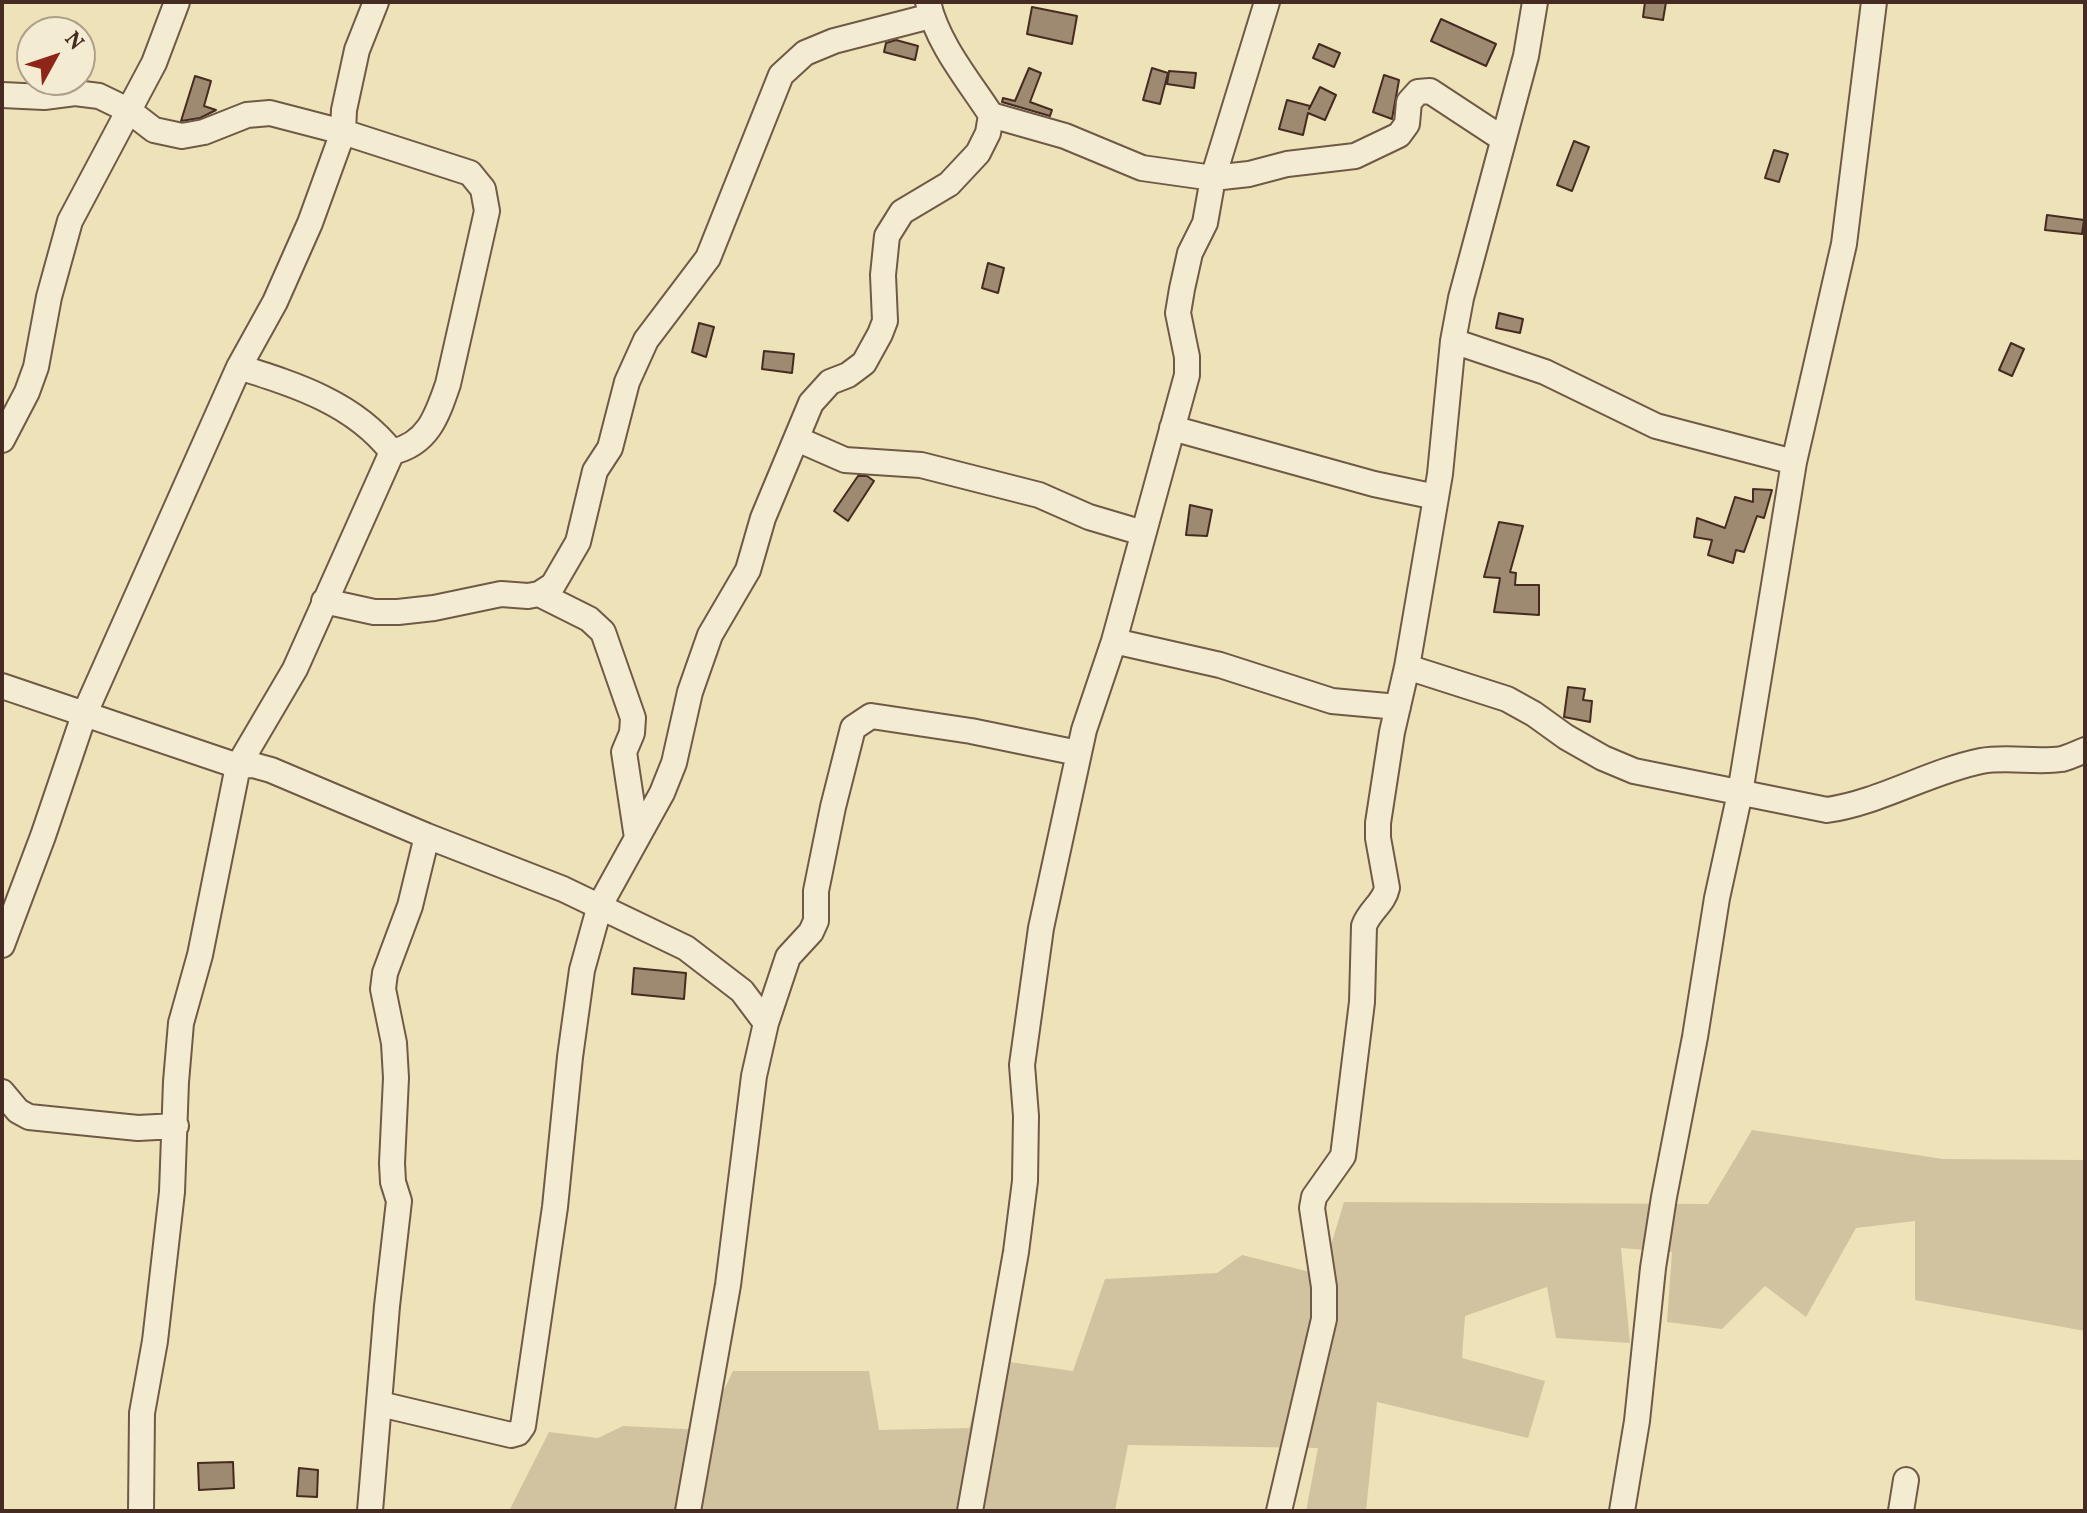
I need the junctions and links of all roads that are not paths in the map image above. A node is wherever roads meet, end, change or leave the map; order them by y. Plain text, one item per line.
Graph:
1 (177, 2) edge
2 (376, 2) edge
3 (1267, 2) edge
4 (1535, 2) edge
5 (1874, 2) edge
6 (930, 9) edge
7 (2, 95) edge
8 (128, 110) junction
9 (991, 115) junction
10 (343, 132) junction
11 (1503, 139) junction
12 (1213, 178) junction
13 (1453, 341) junction
14 (239, 367) junction
15 (1172, 428) junction
16 (797, 439) junction
17 (2, 440) edge
18 (392, 452) junction
19 (1794, 462) junction
20 (1436, 497) junction
21 (1143, 533) junction
22 (539, 594) junction
23 (324, 601) junction
24 (1114, 641) junction
25 (1407, 667) junction
26 (2, 686) edge
27 (1398, 707) junction
28 (84, 715) junction
29 (2085, 750) edge
30 (1078, 753) junction
31 (238, 766) junction
32 (1740, 793) junction
33 (427, 836) junction
34 (637, 838) junction
35 (600, 905) junction
36 (2, 945) edge
37 (781, 980) junction
38 (742, 991) junction
39 (766, 1023) junction
40 (2, 1092) edge
41 (176, 1126) junction
42 (380, 1404) junction
43 (1906, 1480) dead end
44 (141, 1511) edge
45 (370, 1511) edge
46 (688, 1511) edge
47 (970, 1511) edge
48 (1279, 1511) edge
49 (1622, 1511) edge
50 (1901, 1511) edge

1 - 8 street
2 - 10 street
3 - 12 street
4 - 11 street
5 - 19 street
6 - 9 street
6 - 22 street
7 - 8 street
8 - 10 street
8 - 17 street
9 - 12 street
9 - 16 street
10 - 14 street
10 - 18 street
11 - 12 street
11 - 13 street
12 - 15 street
13 - 19 street
13 - 20 street
14 - 18 street
14 - 28 street
15 - 20 street
15 - 21 street
16 - 21 street
16 - 34 street
18 - 23 street
19 - 32 street
20 - 25 street
21 - 24 street
22 - 23 street
22 - 34 street
23 - 31 street
24 - 27 street
24 - 30 street
25 - 27 street
25 - 32 street
26 - 28 street
27 - 48 street
28 - 31 street
28 - 36 street
29 - 32 street
30 - 37 street
30 - 47 street
31 - 33 street
31 - 41 street
32 - 49 street
33 - 35 street
33 - 42 street
34 - 35 street
35 - 38 street
35 - 42 street
37 - 38 street
37 - 39 street
38 - 39 street
39 - 46 street
40 - 41 street
41 - 44 street
42 - 45 street
43 - 50 street

